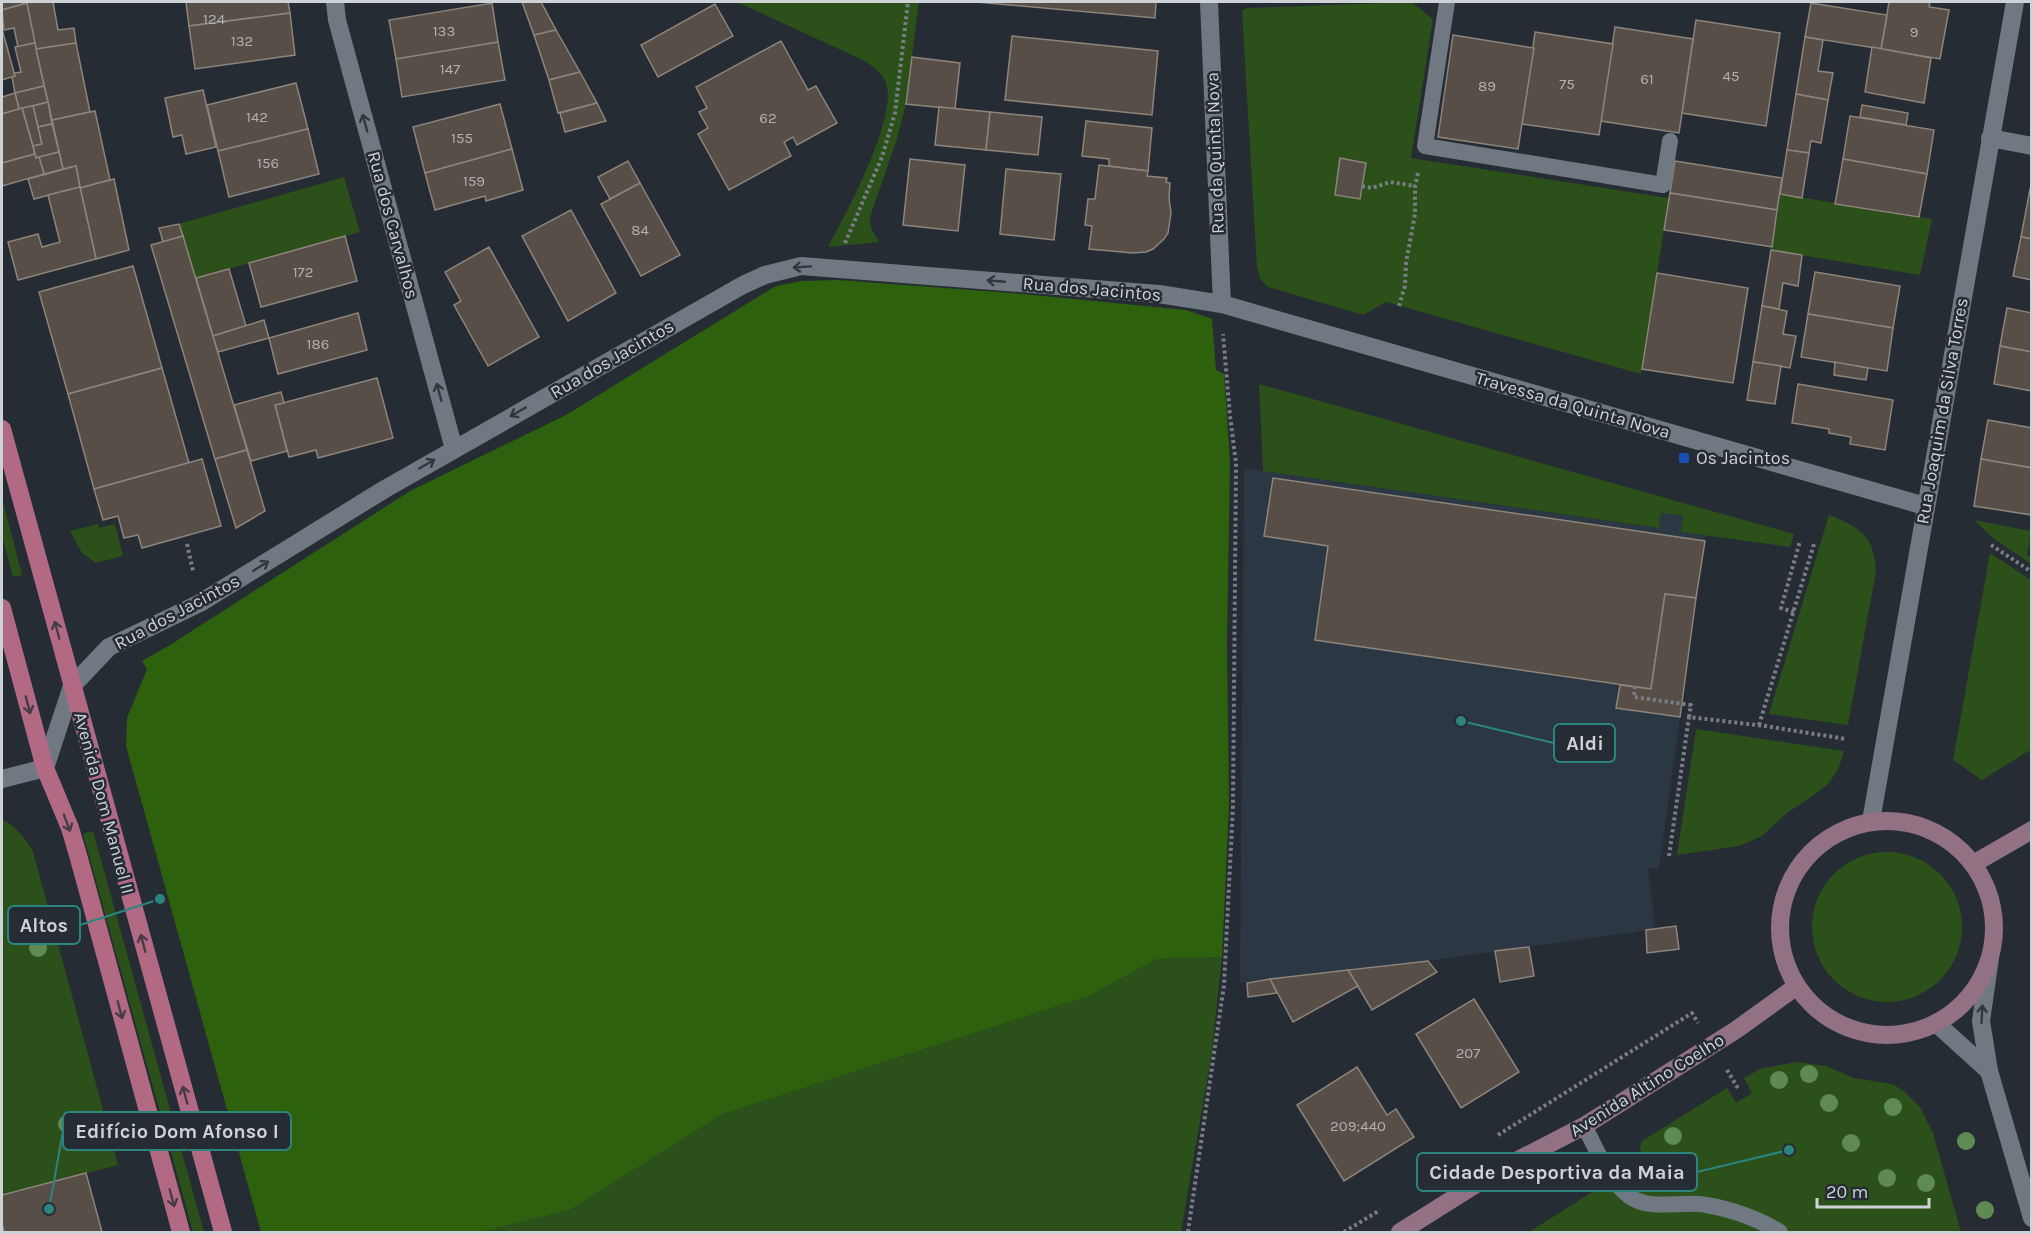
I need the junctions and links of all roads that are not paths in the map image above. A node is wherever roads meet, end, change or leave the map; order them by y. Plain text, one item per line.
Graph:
1 (335, 2) edge
2 (1209, 2) edge
3 (1448, 2) edge
4 (2015, 2) edge
5 (1990, 138) junction
6 (1670, 141) dead end
7 (2031, 146) edge
8 (1221, 304) junction
9 (2, 429) edge
10 (454, 448) junction
11 (1925, 506) junction
12 (2, 608) edge
13 (72, 686) junction
14 (45, 768) junction
15 (2, 779) edge
16 (1871, 821) junction
17 (2031, 830) edge
18 (1973, 864) junction
19 (1990, 958) junction
20 (1797, 986) junction
21 (1936, 1023) junction
22 (1989, 1071) junction
23 (1584, 1126) junction
24 (2031, 1218) edge
25 (181, 1233) edge
26 (223, 1233) edge
27 (1400, 1233) edge
28 (1780, 1233) edge

10 -> 1 street, Rua dos Carvalhos
2 - 8 street, Rua da Quinta Nova
3 - 6 lane
4 - 5 street, Rua Joaquim da Silva Torres
5 - 7 street
5 - 11 street, Rua Joaquim da Silva Torres
8 -> 10 street, Rua dos Jacintos
8 - 11 street, Travessa da Quinta Nova
13 -> 9 main road, Avenida Dom Manuel II
13 -> 10 street, Rua dos Jacintos
11 - 16 street, Rua Joaquim da Silva Torres
12 -> 14 main road
13 - 14 street, Avenida Dom Manuel II
26 -> 13 main road, Avenida Dom Manuel II
14 - 15 street
14 -> 25 main road
16 - 18 main road
16 - 20 main road
17 - 18 main road
18 - 19 main road
19 - 21 main road
22 -> 19 street
20 - 21 main road
20 - 23 main road, Avenida Altino Coelho
21 - 22 street
22 - 24 street
23 - 27 main road, Avenida Altino Coelho
23 - 28 lane

